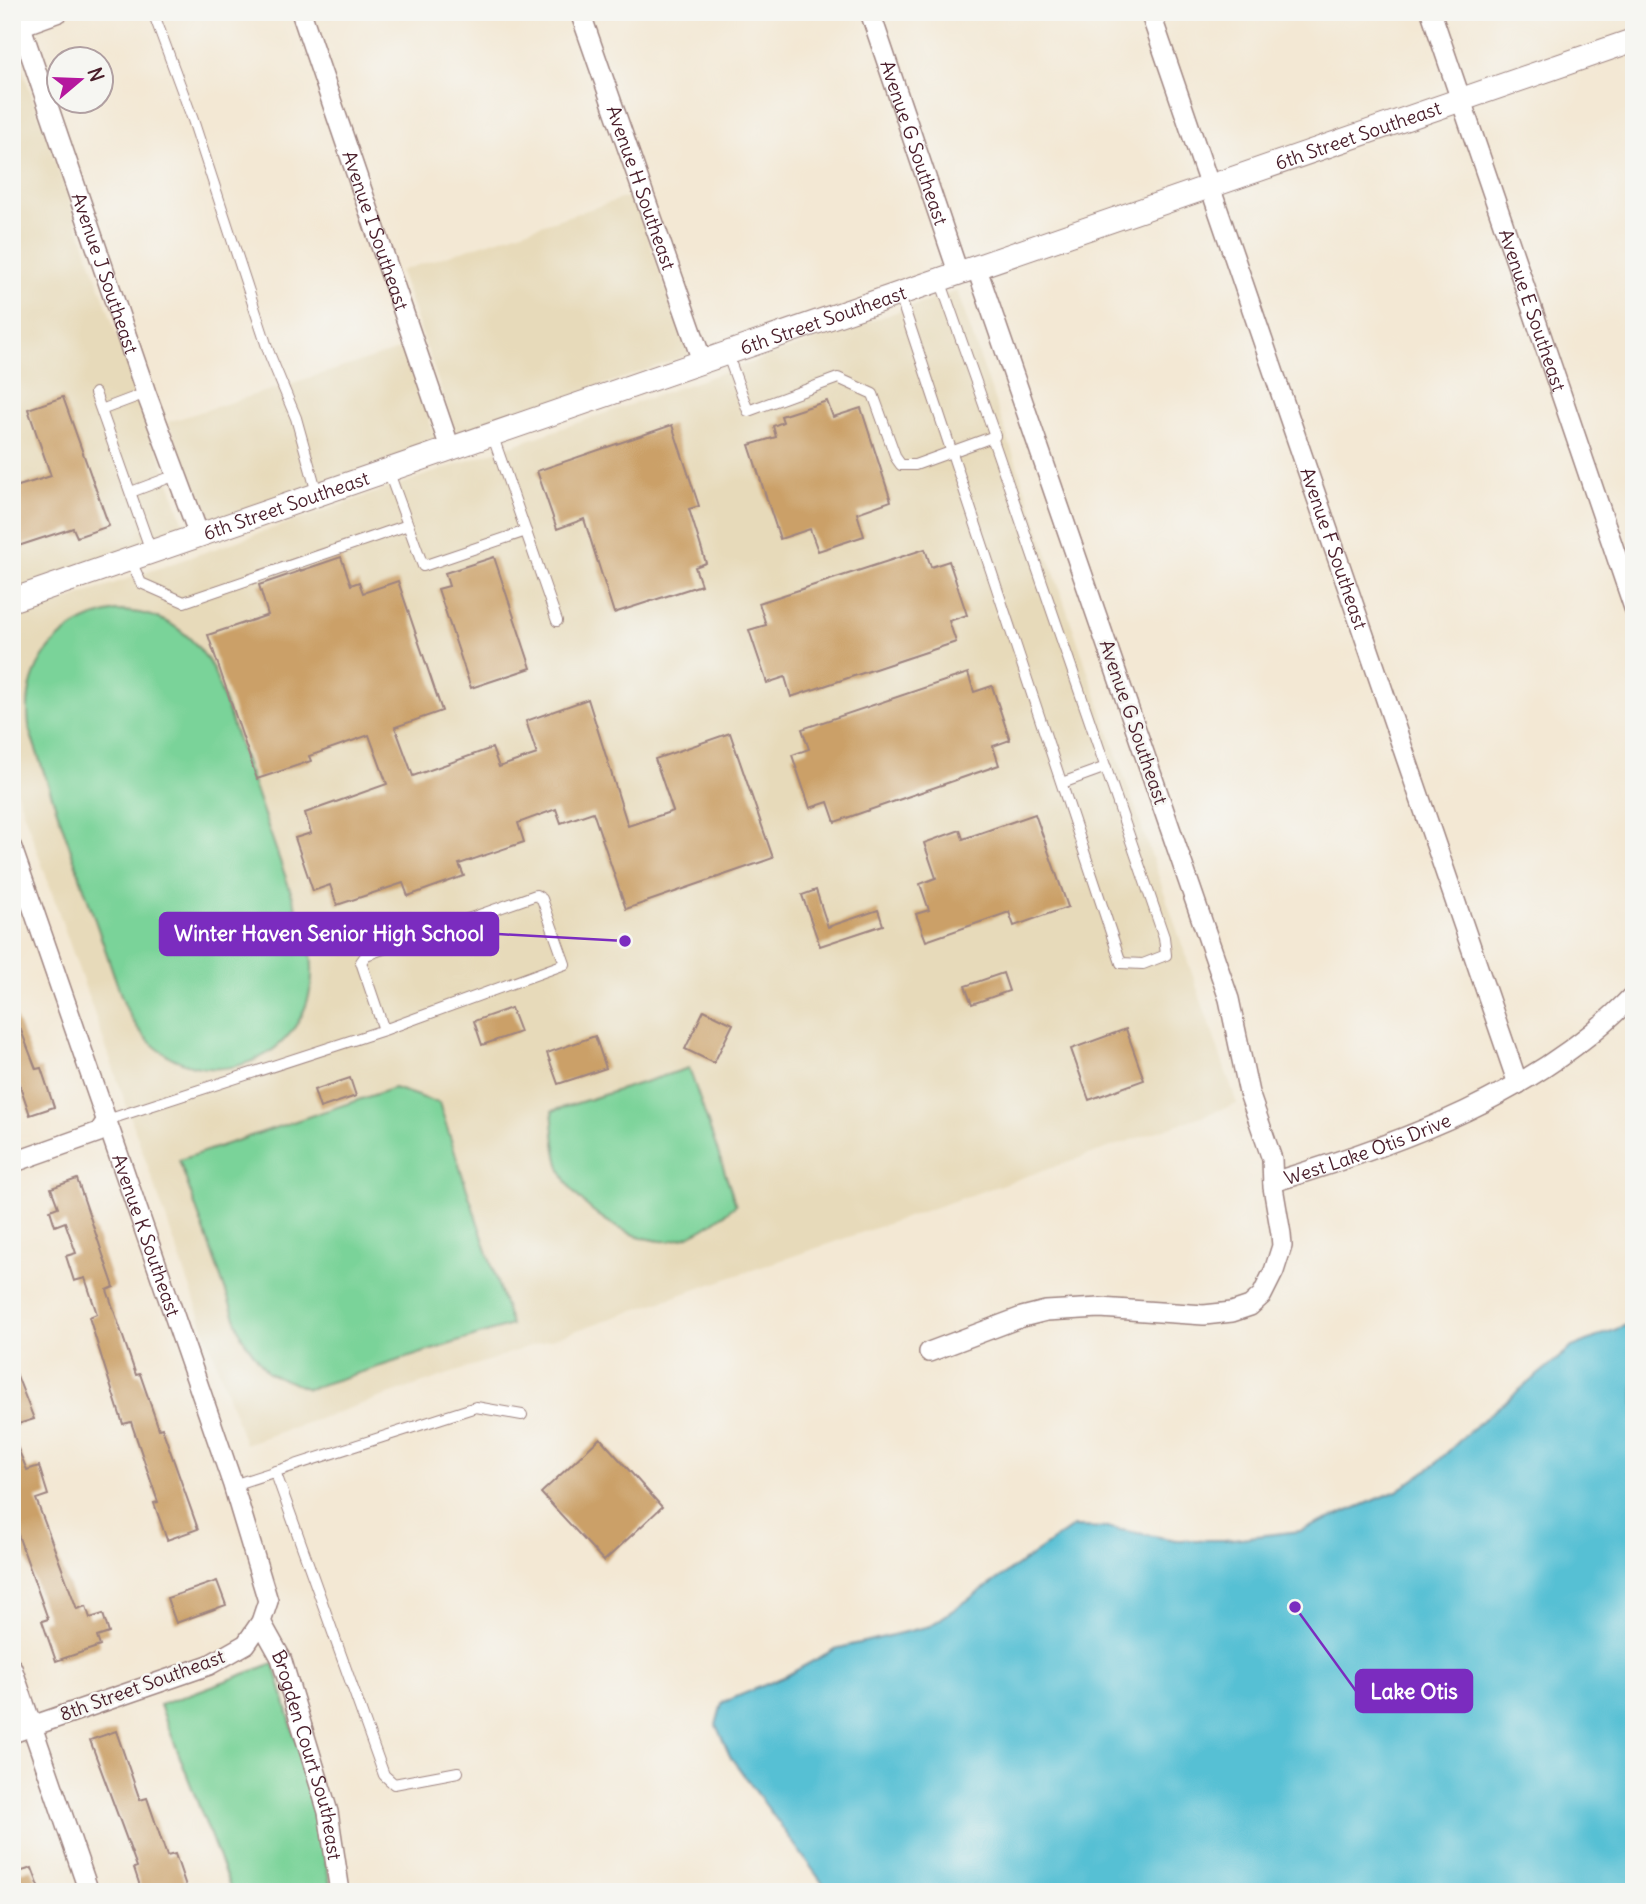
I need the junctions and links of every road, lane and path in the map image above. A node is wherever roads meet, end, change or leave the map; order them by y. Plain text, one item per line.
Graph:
1 (60, 12) edge
2 (153, 12) edge
3 (301, 12) edge
4 (580, 12) edge
5 (870, 12) edge
6 (1150, 12) edge
7 (1431, 12) edge
8 (16, 22) edge
9 (1634, 40) edge
10 (1461, 100) junction
11 (1210, 186) junction
12 (958, 272) junction
13 (899, 292) junction
14 (727, 352) junction
15 (702, 361) junction
16 (96, 393) dead end
17 (146, 393) junction
18 (102, 410) junction
19 (492, 433) junction
20 (992, 437) junction
21 (450, 448) junction
22 (953, 451) junction
23 (388, 470) junction
24 (176, 475) junction
25 (131, 492) junction
26 (317, 494) junction
27 (408, 525) junction
28 (526, 531) junction
29 (199, 535) junction
30 (140, 555) junction
31 (12, 600) edge
32 (1634, 608) edge
33 (557, 621) dead end
34 (1106, 767) junction
35 (1062, 783) junction
36 (12, 848) edge
37 (1634, 994) edge
38 (384, 1030) junction
39 (1518, 1084) junction
40 (107, 1120) junction
41 (12, 1163) edge
42 (1273, 1182) junction
43 (929, 1352) dead end
44 (522, 1415) dead end
45 (275, 1471) junction
46 (233, 1485) junction
47 (261, 1622) junction
48 (12, 1668) edge
49 (32, 1726) junction
50 (12, 1733) edge
51 (458, 1772) dead end
52 (89, 1892) edge
53 (340, 1892) edge

1 - 8 street
2 - 26 lane
3 - 21 street, Avenue I Southeast
4 - 15 street, Avenue H Southeast
5 - 12 street, Avenue G Southeast
6 - 11 street, Avenue F Southeast
7 - 10 street, Avenue E Southeast
8 - 17 street, Avenue J Southeast
9 - 10 street, 6th Street Southeast
10 - 11 street, 6th Street Southeast
10 - 32 street, Avenue E Southeast
11 - 12 street, 6th Street Southeast
11 - 39 street, Avenue F Southeast
12 - 13 street, 6th Street Southeast
12 - 20 lane
12 - 42 street, Avenue G Southeast
13 - 14 street, 6th Street Southeast
13 - 22 lane
14 - 15 street, 6th Street Southeast
14 - 22 lane
15 - 19 street, 6th Street Southeast
16 - 18 lane
17 - 18 lane
17 - 24 street, Avenue J Southeast
18 - 25 lane
19 - 21 street, 6th Street Southeast
19 - 28 lane
20 - 22 lane
20 - 34 lane
21 - 23 street, 6th Street Southeast
22 - 35 lane
23 - 26 street, 6th Street Southeast
23 - 27 lane
24 - 25 lane
24 - 29 street, Avenue J Southeast
25 - 30 lane
26 - 29 street, 6th Street Southeast
27 - 28 lane
27 - 30 lane
28 - 33 lane
29 - 30 street, 6th Street Southeast
30 - 31 street, 6th Street Southeast
34 - 35 lane
34 - 35 lane
36 - 40 street, Avenue K Southeast
37 - 39 street, West Lake Otis Drive
38 - 38 lane
38 - 40 lane
39 - 42 street, West Lake Otis Drive
40 - 41 street
40 - 46 street, Avenue K Southeast
42 - 43 street, West Lake Otis Drive
44 - 45 lane
45 - 46 lane
45 - 51 lane
46 - 47 street, Avenue K Southeast
47 - 49 street, 8th Street Southeast
47 - 53 street, Brogden Court Southeast
48 - 49 street
49 - 50 street, 8th Street Southeast
49 - 52 street

